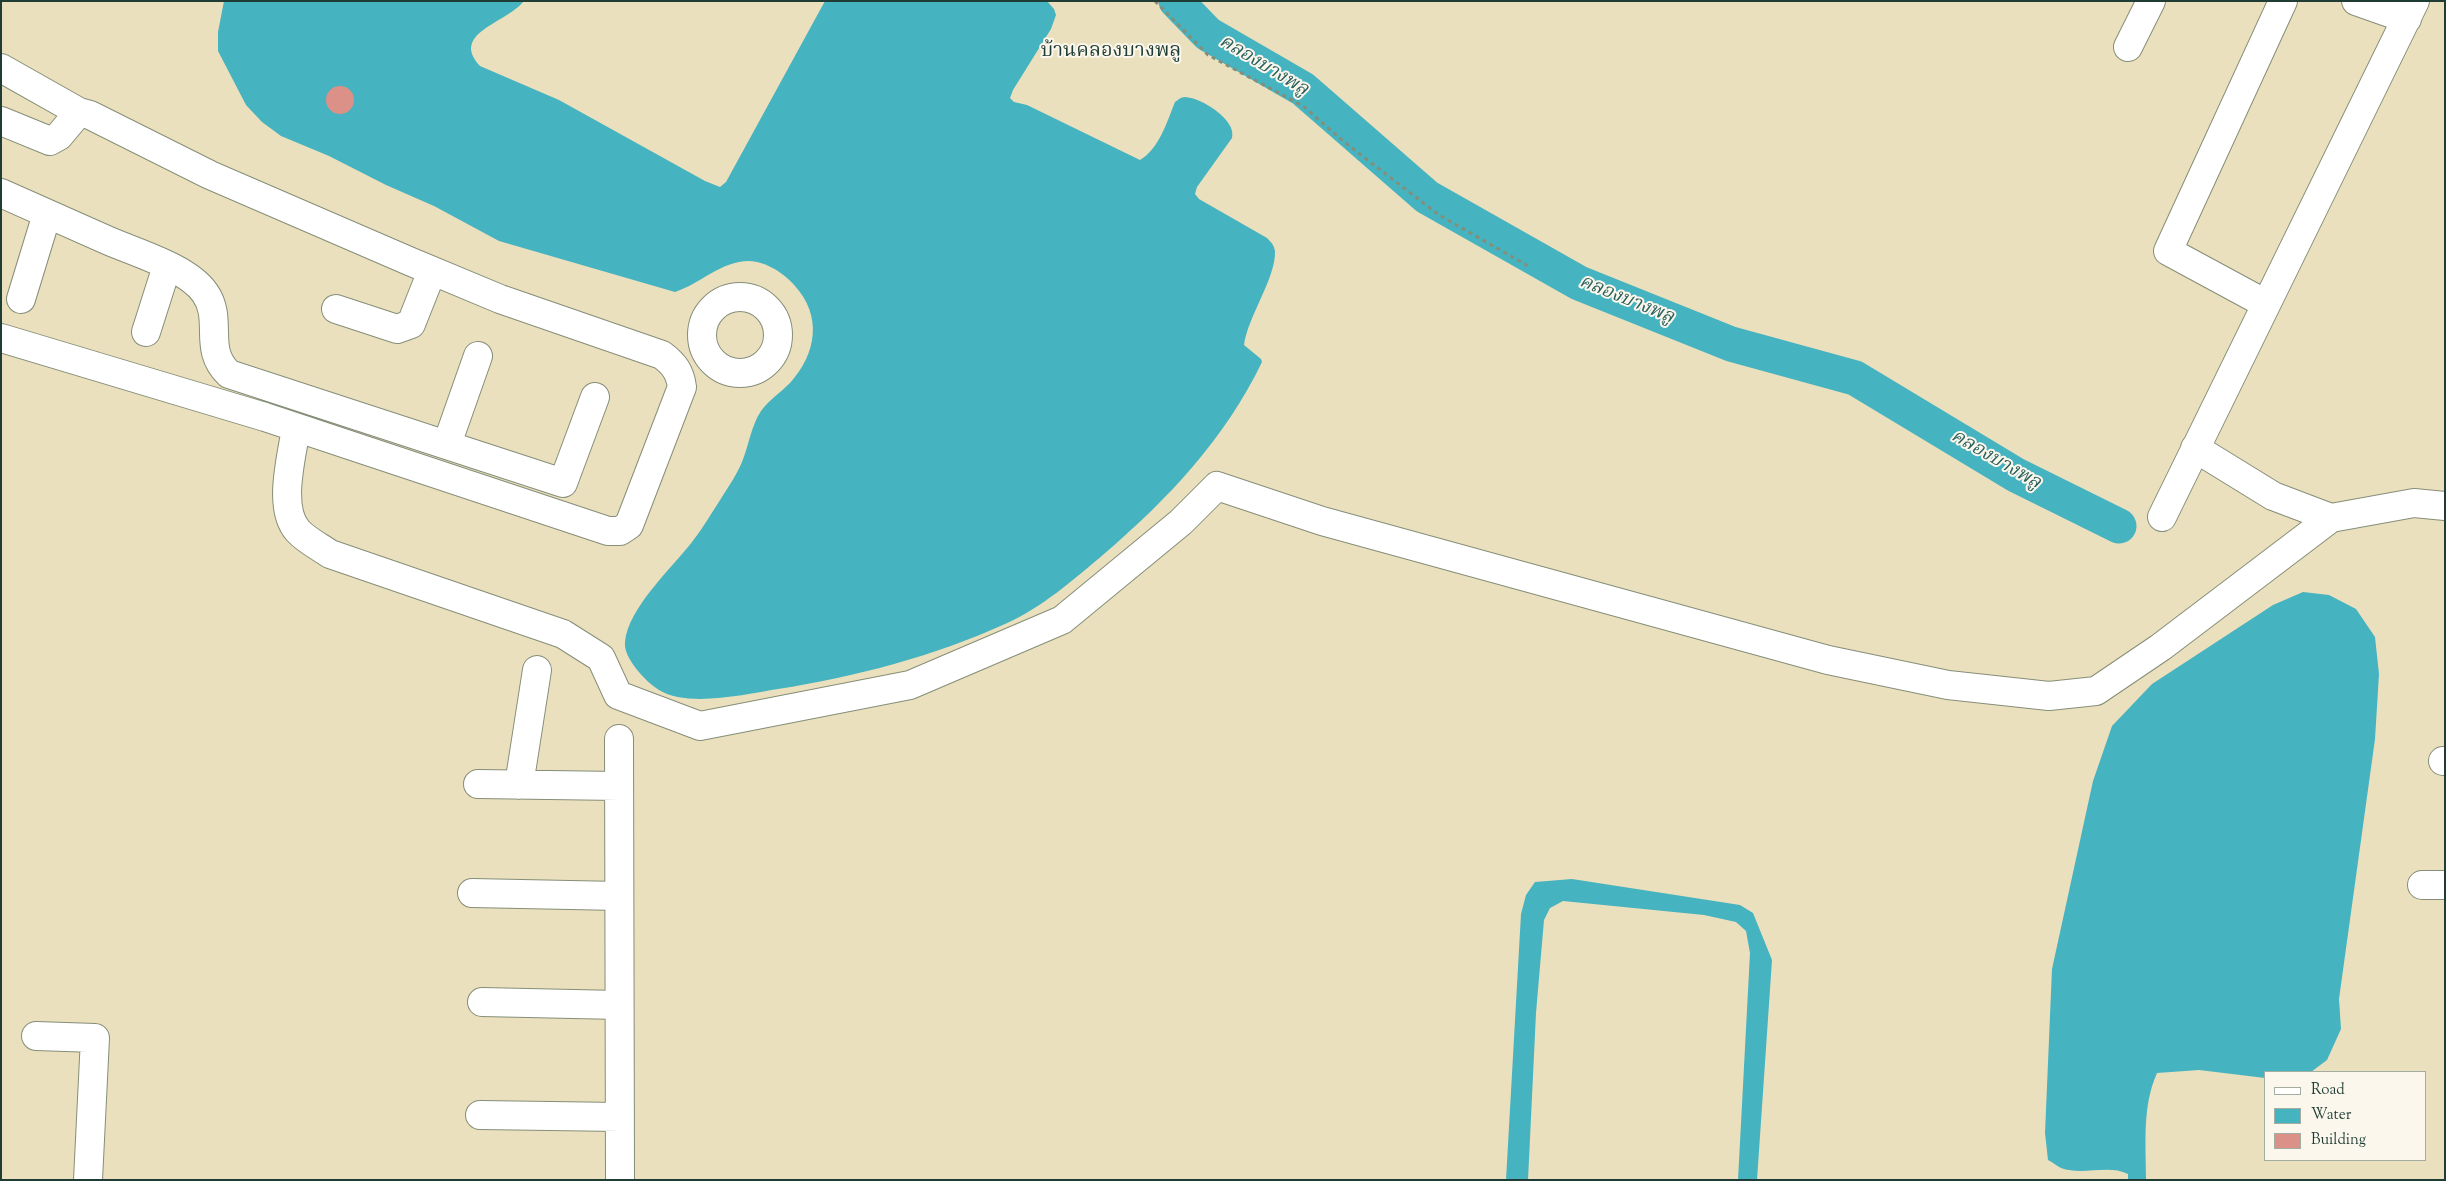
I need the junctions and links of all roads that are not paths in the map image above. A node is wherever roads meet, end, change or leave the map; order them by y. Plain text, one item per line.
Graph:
1 (2151, 1) edge
2 (2283, 1) edge
3 (2356, 1) edge
4 (2411, 10) edge
5 (2128, 47) dead end
6 (1, 68) edge
7 (79, 112) junction
8 (1, 121) edge
9 (1, 193) edge
10 (46, 214) junction
11 (167, 266) junction
12 (432, 271) junction
13 (21, 299) dead end
14 (2266, 304) junction
15 (336, 309) dead end
16 (146, 332) dead end
17 (1, 338) edge
18 (478, 356) dead end
19 (709, 358) dead end
20 (680, 376) junction
21 (595, 397) dead end
22 (296, 428) junction
23 (447, 444) junction
24 (2195, 448) junction
25 (2445, 506) edge
26 (2162, 517) dead end
27 (2331, 518) junction
28 (537, 670) dead end
29 (619, 739) dead end
30 (478, 784) dead end
31 (519, 785) junction
32 (619, 786) junction
33 (472, 893) dead end
34 (619, 896) junction
35 (482, 1002) dead end
36 (619, 1005) junction
37 (36, 1036) dead end
38 (480, 1115) dead end
39 (620, 1117) junction
40 (88, 1180) edge
41 (620, 1180) edge

1 - 5 street
2 - 14 street
3 - 4 street
4 - 14 street
6 - 7 street
7 - 8 street
7 - 12 street
9 - 10 street
10 - 11 street
10 - 13 street
11 - 16 street
11 - 23 street
12 - 15 street
12 - 20 street
14 - 24 street
17 - 22 street
18 - 23 street
19 - 20 street
20 - 22 street
21 - 23 street
22 - 27 street
24 - 26 street
24 - 27 street
25 - 27 street
28 - 31 street
29 - 32 street
30 - 31 street
31 - 32 street
32 - 34 street
33 - 34 street
34 - 36 street
35 - 36 street
36 - 39 street
37 - 40 street
38 - 39 street
39 - 41 street

